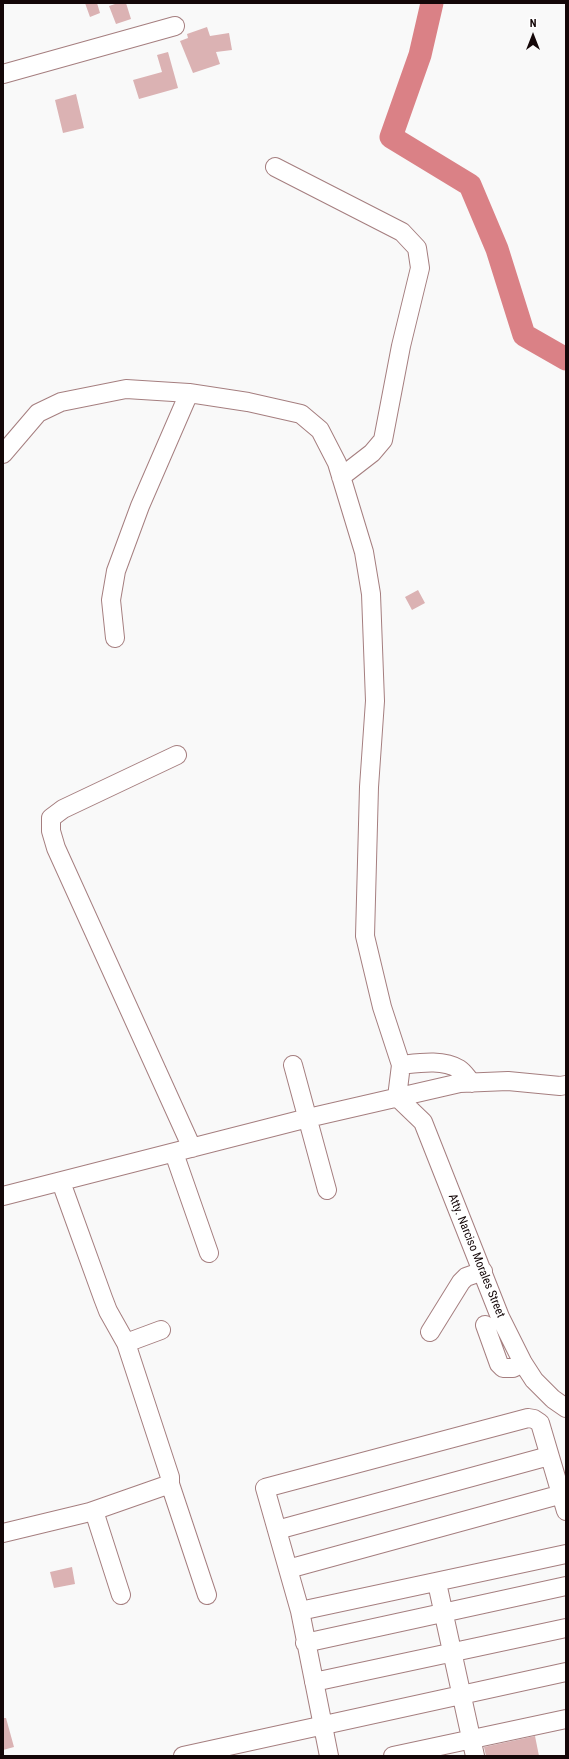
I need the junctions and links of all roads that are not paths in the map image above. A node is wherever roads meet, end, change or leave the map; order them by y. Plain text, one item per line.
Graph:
1 (175, 26) dead end
2 (3, 74) edge
3 (275, 167) dead end
4 (189, 393) junction
5 (3, 454) edge
6 (341, 476) junction
7 (115, 638) dead end
8 (177, 755) dead end
9 (293, 1065) dead end
10 (401, 1065) junction
11 (472, 1083) junction
12 (566, 1085) edge
13 (397, 1097) junction
14 (308, 1118) junction
15 (192, 1148) junction
16 (174, 1153) junction
17 (61, 1182) junction
18 (327, 1190) dead end
19 (3, 1196) edge
20 (209, 1253) dead end
21 (483, 1271) junction
22 (485, 1325) dead end
23 (161, 1330) dead end
24 (430, 1332) dead end
25 (126, 1343) junction
26 (523, 1362) junction
27 (566, 1408) edge
28 (549, 1456) junction
29 (170, 1484) junction
30 (564, 1499) edge
31 (94, 1511) junction
32 (277, 1530) junction
33 (3, 1532) edge
34 (566, 1554) edge
35 (288, 1568) junction
36 (437, 1582) junction
37 (566, 1586) edge
38 (121, 1595) dead end
39 (207, 1595) dead end
40 (300, 1611) junction
41 (443, 1613) junction
42 (566, 1628) edge
43 (305, 1643) junction
44 (453, 1653) junction
45 (566, 1672) edge
46 (314, 1682) junction
47 (462, 1695) junction
48 (566, 1719) edge
49 (323, 1725) junction
50 (473, 1747) edge
51 (183, 1756) edge
52 (330, 1756) edge
53 (393, 1756) edge

1 - 2 street
3 - 6 street
4 - 5 street
4 - 6 street
4 - 7 street
6 - 10 street
8 - 15 street
9 - 14 street
10 - 11 street
10 - 13 street
11 - 12 street
11 - 13 street
13 - 14 street
13 - 21 street, Atty. Narciso Morales Street
14 - 15 street
14 - 18 street
15 - 16 street
16 - 17 street
16 - 20 street
17 - 19 street
17 - 25 street
21 - 24 street
21 - 26 street, Atty. Narciso Morales Street
22 - 26 street
23 - 25 street
25 - 29 street
26 - 27 street, Atty. Narciso Morales Street
28 - 30 street
28 - 32 street
28 - 32 street
29 - 31 street
29 - 39 street
30 - 35 street
31 - 33 street
31 - 38 street
32 - 35 street
34 - 36 street
35 - 40 street
36 - 40 street
36 - 41 street
37 - 41 street
40 - 43 street
41 - 43 street
41 - 44 street
42 - 44 street
43 - 46 street
44 - 46 street
44 - 47 street
45 - 47 street
46 - 49 street
47 - 49 street
47 - 50 street
48 - 50 street
49 - 51 street
49 - 52 street
50 - 53 street

